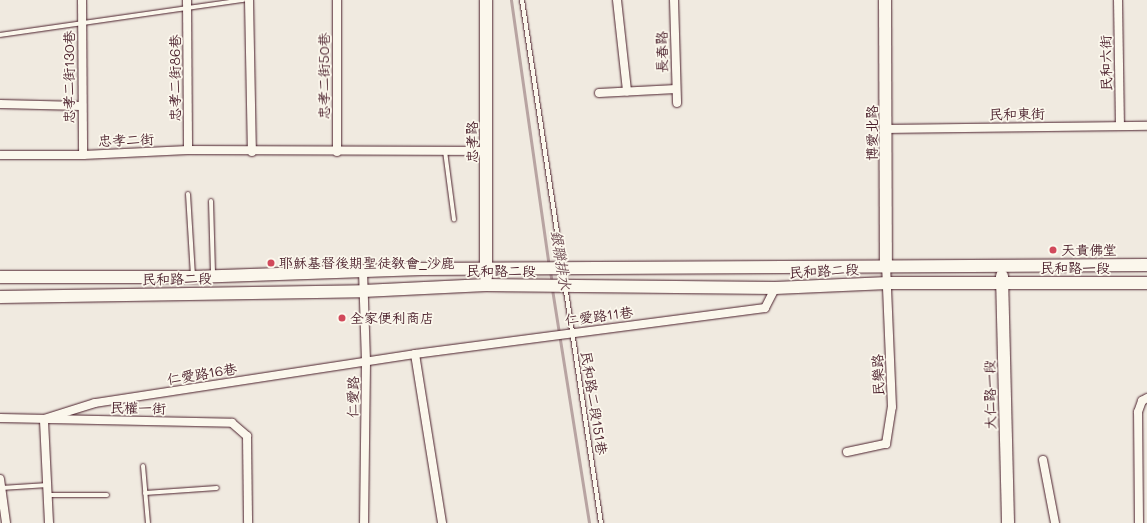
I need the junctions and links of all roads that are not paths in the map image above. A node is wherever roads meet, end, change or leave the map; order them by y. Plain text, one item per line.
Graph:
1 (82, 0) edge
2 (244, 0) edge
3 (249, 0) edge
4 (337, 0) edge
5 (486, 0) edge
6 (522, 0) edge
7 (617, 0) edge
8 (674, 0) edge
9 (885, 0) edge
10 (1118, 0) edge
11 (187, 3) edge
12 (82, 24) junction
13 (0, 35) edge
14 (676, 89) junction
15 (627, 91) junction
16 (599, 94) dead end
17 (677, 103) dead end
18 (0, 104) edge
19 (81, 106) junction
20 (1120, 125) junction
21 (1147, 126) edge
22 (887, 129) junction
23 (188, 150) junction
24 (445, 151) junction
25 (487, 151) junction
26 (252, 152) junction
27 (337, 152) junction
28 (0, 155) edge
29 (83, 155) junction
30 (188, 194) dead end
31 (211, 201) dead end
32 (454, 219) dead end
33 (1146, 264) edge
34 (886, 265) junction
35 (1002, 267) junction
36 (486, 269) junction
37 (686, 269) junction
38 (561, 270) junction
39 (363, 271) junction
40 (0, 277) edge
41 (193, 277) junction
42 (213, 277) junction
43 (888, 283) junction
44 (1147, 283) edge
45 (1002, 284) junction
46 (486, 285) junction
47 (565, 287) junction
48 (685, 288) junction
49 (775, 288) junction
50 (364, 291) junction
51 (0, 297) edge
52 (571, 332) junction
53 (415, 354) junction
54 (366, 362) junction
55 (1147, 398) edge
56 (0, 418) edge
57 (44, 419) junction
58 (847, 452) dead end
59 (1043, 460) dead end
60 (143, 466) dead end
61 (0, 479) edge
62 (49, 485) junction
63 (1, 488) junction
64 (217, 488) dead end
65 (145, 493) junction
66 (50, 495) junction
67 (107, 495) dead end
68 (6, 523) edge
69 (49, 523) edge
70 (148, 523) edge
71 (248, 523) edge
72 (364, 523) edge
73 (442, 523) edge
74 (601, 523) edge
75 (1008, 523) edge
76 (1055, 523) edge
77 (1139, 523) edge

1 - 12 street, 忠孝二街130巷
2 - 11 lane
3 - 26 street
4 - 27 street, 忠孝二街50巷
5 - 25 street, 忠孝路
6 - 38 lane, 民和路二段151巷
7 - 15 street
8 - 14 street, 長春路
9 - 22 street, 博愛北路
10 - 20 street, 民和六街
11 - 12 lane
11 - 23 street, 忠孝二街86巷
12 - 13 lane
12 - 19 street, 忠孝二街130巷
14 - 15 street
14 - 17 street, 長春路
15 - 16 street
18 - 19 street
19 - 29 street, 忠孝二街130巷
20 - 21 street, 民和東街
20 - 22 street, 民和東街
22 - 34 street, 博愛北路
23 - 26 street, 忠孝二街
23 - 29 street, 忠孝二街
24 - 25 street, 忠孝二街
24 - 27 street, 忠孝二街
24 - 32 lane
25 - 36 street, 忠孝路
26 - 27 street, 忠孝二街
28 - 29 street, 忠孝二街
30 - 41 lane
31 - 42 lane
33 - 35 street, 民和路一段
34 - 35 street, 民和路二段
34 - 37 street, 民和路二段
34 - 43 street, 民樂路
35 - 45 street, 大仁路一段
36 - 38 street, 民和路二段
36 - 39 street, 民和路二段
36 - 46 street, 忠孝路
37 - 38 street, 民和路二段
37 - 48 street
38 - 47 lane, 民和路二段151巷
39 - 42 street, 民和路二段
39 - 50 street, 仁愛路
40 - 41 street, 民和路二段
41 - 42 street, 民和路二段
43 - 45 street, 民和路二段
43 - 49 street, 民和路二段
43 - 58 street, 民樂路
44 - 45 street, 民和路一段
45 - 75 street, 大仁路一段
46 - 47 street, 民和路二段
46 - 50 street, 民和路二段
47 - 48 street, 民和路二段
47 - 52 lane, 民和路二段151巷
48 - 49 street, 民和路二段
49 - 52 street, 仁愛路11巷
50 - 51 street, 民和路二段
50 - 54 street, 仁愛路
52 - 53 street, 仁愛路11巷
52 - 74 lane, 民和路二段151巷
53 - 54 street, 仁愛路11巷
53 - 73 street
54 - 57 street, 仁愛路16巷
54 - 72 street, 仁愛路
55 - 77 street
56 - 57 street, 民權一街
57 - 62 street
57 - 71 street, 民權一街
59 - 76 street
60 - 65 lane
61 - 63 street
62 - 63 lane
62 - 66 street
63 - 68 street
64 - 65 lane
65 - 70 lane
66 - 67 lane
66 - 69 street

